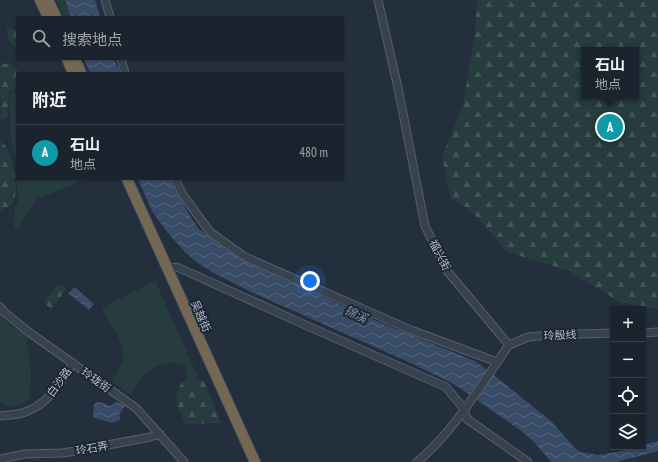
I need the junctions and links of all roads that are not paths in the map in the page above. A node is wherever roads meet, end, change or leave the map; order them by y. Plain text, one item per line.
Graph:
1 (40, 0) edge
2 (48, 0) edge
3 (105, 0) edge
4 (378, 0) edge
5 (48, 16) edge
6 (56, 16) edge
7 (110, 16) edge
8 (67, 60) edge
9 (75, 60) edge
10 (121, 60) edge
11 (73, 72) edge
12 (81, 72) edge
13 (125, 72) edge
14 (120, 180) edge
15 (128, 180) edge
16 (176, 180) edge
17 (167, 269) junction
18 (0, 307) edge
19 (658, 332) edge
20 (610, 333) edge
21 (646, 333) edge
22 (509, 345) junction
23 (497, 362) junction
24 (73, 363) junction
25 (464, 409) junction
26 (0, 416) edge
27 (160, 434) junction
28 (0, 459) edge
29 (184, 462) edge
30 (247, 462) edge
31 (255, 462) edge
32 (417, 462) edge
33 (528, 462) edge

1 - 5 highway
2 - 6 highway
3 - 7 street
4 - 22 street, 福兴街
8 - 11 highway
9 - 12 highway
10 - 13 street
14 - 30 highway, 吴越街
15 - 17 highway, 吴越街
16 - 23 street
17 - 25 street
17 - 31 highway, 吴越街
18 - 24 street, 玲珑街
19 - 21 street
20 - 22 street, 玲殷线
22 - 23 street
23 - 25 street
24 - 26 street, 白沙路
24 - 27 street, 玲珑街
25 - 32 street
25 - 33 street
27 - 28 street, 玲石弄
27 - 29 street, 玲珑街

